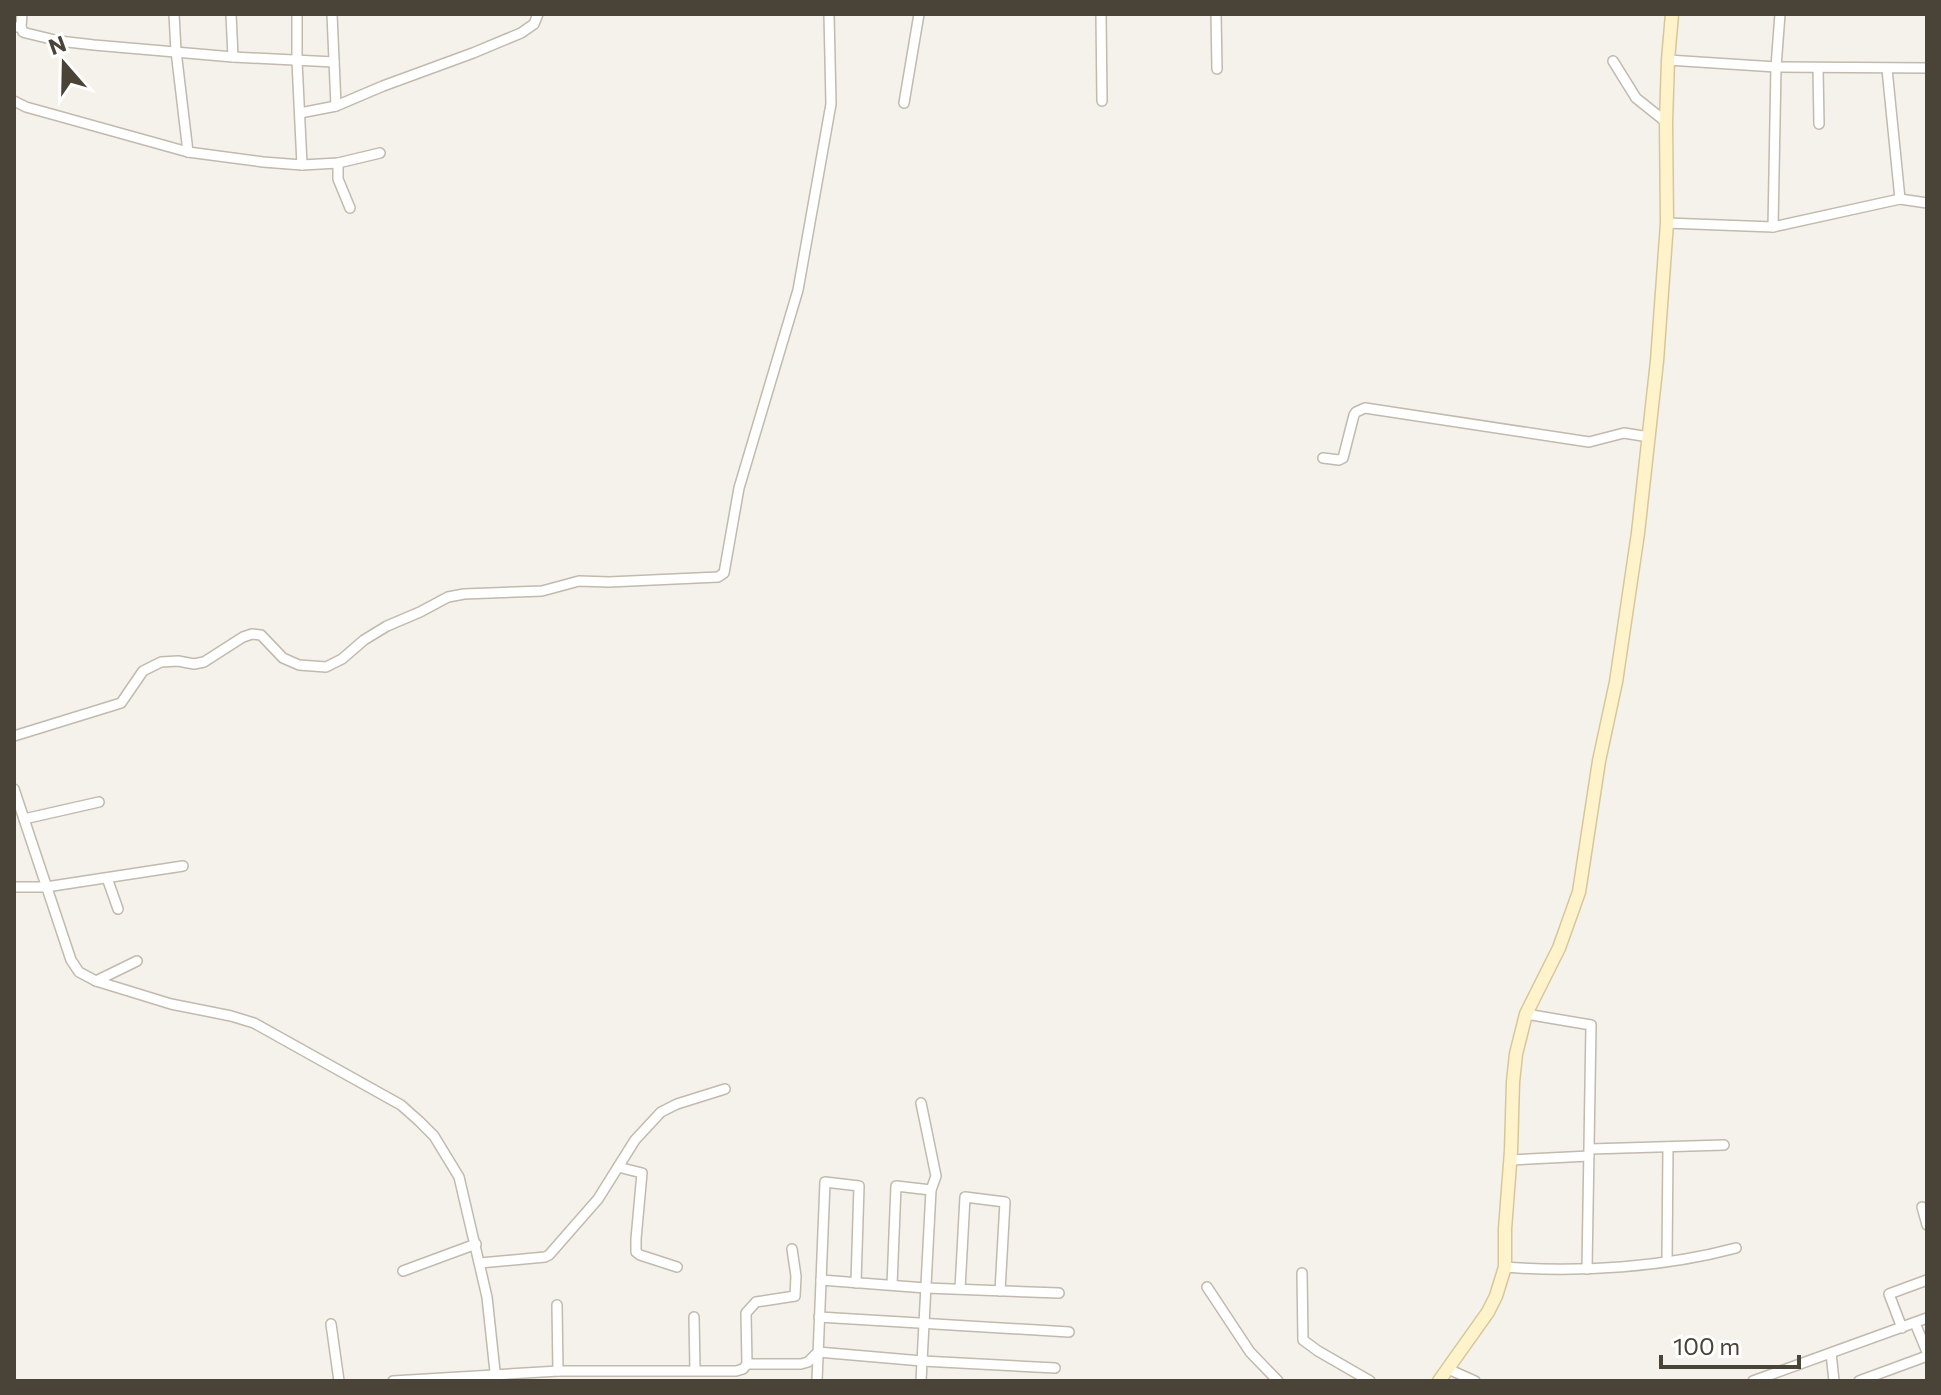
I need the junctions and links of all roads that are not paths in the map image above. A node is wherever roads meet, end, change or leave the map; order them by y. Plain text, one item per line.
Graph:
1 (22, 14) edge
2 (174, 14) edge
3 (231, 14) edge
4 (297, 14) edge
5 (332, 14) edge
6 (538, 14) edge
7 (829, 14) edge
8 (919, 14) edge
9 (1101, 14) edge
10 (1216, 14) edge
11 (1672, 14) edge
12 (1780, 14) edge
13 (17, 27) edge
14 (176, 51) junction
15 (233, 57) junction
16 (1668, 60) junction
17 (297, 61) junction
18 (1613, 61) dead end
19 (334, 62) junction
20 (1776, 67) junction
21 (1818, 68) junction
22 (1927, 68) edge
23 (1217, 69) dead end
24 (1887, 69) junction
25 (14, 101) edge
26 (1102, 101) dead end
27 (904, 103) dead end
28 (336, 106) junction
29 (300, 113) junction
30 (1666, 122) junction
31 (1819, 124) dead end
32 (188, 152) junction
33 (380, 153) dead end
34 (338, 163) junction
35 (302, 165) junction
36 (1900, 199) junction
37 (1927, 203) edge
38 (350, 208) dead end
39 (1667, 223) junction
40 (1773, 227) junction
41 (1649, 437) junction
42 (1323, 458) dead end
43 (14, 736) edge
44 (14, 789) edge
45 (99, 802) dead end
46 (24, 819) junction
47 (183, 866) dead end
48 (107, 878) junction
49 (14, 887) edge
50 (46, 887) junction
51 (118, 909) dead end
52 (137, 961) dead end
53 (96, 981) junction
54 (1526, 1014) junction
55 (725, 1089) dead end
56 (921, 1103) dead end
57 (1724, 1145) dead end
58 (1668, 1147) junction
59 (1589, 1152) junction
60 (1511, 1160) junction
61 (618, 1167) junction
62 (931, 1190) junction
63 (1922, 1207) dead end
64 (1927, 1225) edge
65 (476, 1244) junction
66 (1736, 1248) dead end
67 (792, 1249) dead end
68 (1667, 1261) junction
69 (480, 1263) junction
70 (677, 1267) dead end
71 (1505, 1267) junction
72 (1587, 1269) junction
73 (403, 1271) dead end
74 (1302, 1273) dead end
75 (821, 1280) junction
76 (1927, 1280) edge
77 (856, 1283) junction
78 (892, 1285) junction
79 (1207, 1287) dead end
80 (926, 1288) junction
81 (960, 1289) junction
82 (1000, 1291) junction
83 (1059, 1293) dead end
84 (557, 1305) dead end
85 (694, 1317) dead end
86 (819, 1317) junction
87 (1927, 1318) edge
88 (1915, 1323) junction
89 (331, 1324) dead end
90 (924, 1324) junction
91 (1902, 1328) junction
92 (1069, 1332) dead end
93 (818, 1352) junction
94 (1831, 1353) junction
95 (1927, 1354) edge
96 (922, 1361) junction
97 (747, 1364) junction
98 (1055, 1368) dead end
99 (643, 1369) junction
100 (1448, 1369) junction
101 (695, 1370) junction
102 (558, 1371) junction
103 (496, 1378) edge
104 (339, 1381) edge
105 (393, 1381) edge
106 (645, 1381) edge
107 (817, 1381) edge
108 (921, 1381) edge
109 (1278, 1381) edge
110 (1370, 1381) edge
111 (1439, 1381) edge
112 (1475, 1381) edge
113 (1753, 1381) edge
114 (1834, 1381) edge
115 (1859, 1381) edge

1 - 13 street
2 - 14 street
3 - 15 street
4 - 17 street
5 - 19 street
6 - 28 street
7 - 43 street
8 - 27 street
9 - 26 street
10 - 23 street
11 - 16 main road
12 - 20 street
13 - 14 street
14 - 15 street
14 - 32 street
15 - 17 street
16 - 20 street
16 - 30 main road
17 - 19 street
17 - 29 street
18 - 30 street
19 - 28 street
20 - 21 street
20 - 40 street
21 - 24 street
21 - 31 street
22 - 24 street
24 - 36 street
25 - 32 street
28 - 29 street
29 - 35 street
30 - 39 main road
32 - 35 street
33 - 34 street
34 - 35 street
34 - 38 street
36 - 37 street
36 - 40 street
39 - 40 street
39 - 41 main road
41 - 42 street
41 - 54 main road
44 - 46 street
45 - 46 street
46 - 50 street
47 - 48 street
48 - 50 street
48 - 51 street
49 - 50 street
50 - 53 street
52 - 53 street
53 - 65 street
54 - 59 street
54 - 60 main road
55 - 61 street
56 - 62 street
57 - 58 street
58 - 59 street
58 - 68 street
59 - 60 street
59 - 72 street
60 - 71 main road
61 - 69 street
61 - 70 street
62 - 78 street
62 - 80 street
63 - 64 street
65 - 69 street
65 - 73 street
66 - 68 street
67 - 97 street
68 - 72 street
69 - 103 street
71 - 72 street
71 - 100 main road
74 - 110 street
75 - 77 street
75 - 77 street
75 - 86 street
76 - 91 street
77 - 78 street
78 - 80 street
79 - 109 street
80 - 81 street
80 - 90 street
81 - 82 street
81 - 82 street
82 - 83 street
84 - 102 street
85 - 101 street
86 - 90 street
86 - 93 street
87 - 88 street
88 - 91 street
88 - 95 street
89 - 104 street
90 - 92 street
90 - 96 street
91 - 94 street
93 - 96 street
93 - 97 street
93 - 107 street
94 - 113 street
94 - 114 street
95 - 115 street
96 - 98 street
96 - 108 street
97 - 101 street
99 - 101 street
99 - 102 street
99 - 106 street
100 - 111 main road
100 - 112 street
102 - 103 street
103 - 105 street

